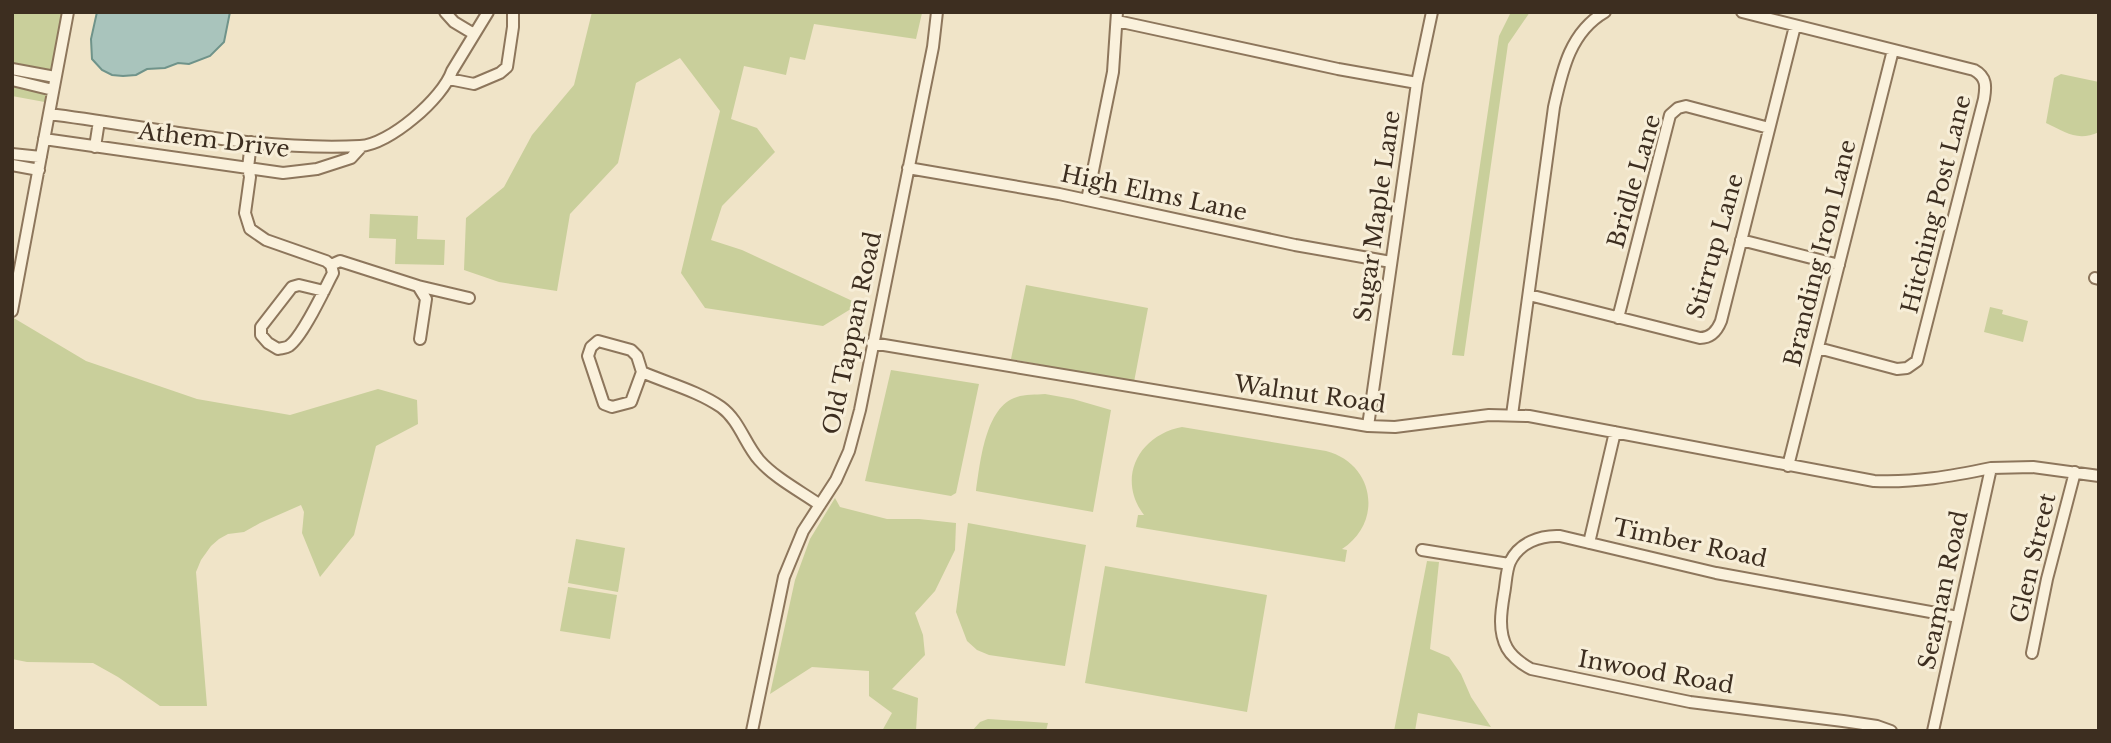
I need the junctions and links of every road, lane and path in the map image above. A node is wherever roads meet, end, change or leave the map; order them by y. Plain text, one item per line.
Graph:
1 (68, 12) edge
2 (445, 12) edge
3 (488, 12) edge
4 (513, 12) edge
5 (937, 12) edge
6 (1432, 12) edge
7 (1605, 12) edge
8 (1742, 12) edge
9 (1117, 17) edge
10 (1795, 26) junction
11 (474, 34) junction
12 (1893, 50) junction
13 (12, 69) edge
14 (55, 77) junction
15 (449, 79) junction
16 (12, 80) edge
17 (1417, 83) junction
18 (53, 90) junction
19 (49, 114) junction
20 (99, 121) junction
21 (1769, 128) junction
22 (44, 139) junction
23 (251, 142) junction
24 (95, 146) junction
25 (362, 146) junction
26 (12, 154) edge
27 (41, 158) junction
28 (12, 165) edge
29 (248, 168) junction
30 (908, 168) junction
31 (39, 170) junction
32 (1087, 200) junction
33 (1741, 240) junction
34 (1391, 262) junction
35 (331, 265) junction
36 (1839, 265) junction
37 (418, 286) junction
38 (324, 291) junction
39 (1529, 295) junction
40 (469, 298) dead end
41 (12, 311) edge
42 (1618, 318) junction
43 (420, 339) dead end
44 (872, 343) junction
45 (1818, 348) junction
46 (642, 372) junction
47 (1512, 415) junction
48 (1368, 426) junction
49 (1615, 432) junction
50 (1788, 466) junction
51 (1996, 468) junction
52 (2075, 472) junction
53 (2099, 476) edge
54 (820, 505) junction
55 (1589, 543) junction
56 (1422, 550) dead end
57 (1509, 564) junction
58 (1958, 617) junction
59 (2032, 653) dead end
60 (1842, 726) edge
61 (752, 731) edge
62 (1891, 731) edge
63 (1933, 731) edge

1 - 14 street
2 - 11 street
3 - 11 street, Athem Drive
4 - 15 street
5 - 30 street, Old Tappan Road
6 - 17 street, Sugar Maple Lane
7 - 39 street
8 - 10 street, Hitching Post Lane
9 - 17 street
9 - 32 street
10 - 12 street, Hitching Post Lane
10 - 21 street, Stirrup Lane
11 - 15 street, Athem Drive
12 - 36 street, Branding Iron Lane
12 - 45 street, Hitching Post Lane
13 - 14 street
14 - 18 street
15 - 25 street, Athem Drive
16 - 18 street
17 - 34 street, Sugar Maple Lane
18 - 19 street
19 - 20 street, Athem Drive
19 - 22 street
20 - 23 street, Athem Drive
20 - 24 street
21 - 33 street, Stirrup Lane
21 - 42 street, Bridle Lane
22 - 24 street, Athem Drive
22 - 27 street
23 - 25 street, Athem Drive
23 - 29 street
24 - 29 street, Athem Drive
25 - 29 street, Athem Drive
26 - 27 street
27 - 31 street
28 - 31 street
29 - 35 street
30 - 32 street, High Elms Lane
30 - 44 street, Old Tappan Road
31 - 41 street
32 - 34 street, High Elms Lane
33 - 36 street
33 - 42 street, Stirrup Lane
34 - 48 street, Sugar Maple Lane
35 - 37 street
35 - 38 street
36 - 45 street, Branding Iron Lane
37 - 40 street
37 - 43 street
38 - 38 street
39 - 42 street, Stirrup Lane
39 - 47 street
44 - 48 street, Walnut Road
44 - 54 street, Old Tappan Road
45 - 50 street, Branding Iron Lane
46 - 46 street
46 - 54 street
47 - 48 street, Walnut Road
47 - 49 street, Walnut Road
49 - 50 street, Walnut Road
49 - 55 street
50 - 51 street, Walnut Road
51 - 52 street, Walnut Road
51 - 58 street, Seaman Road
52 - 53 street, Walnut Road
52 - 59 street, Glen Street
54 - 61 street, Old Tappan Road
55 - 57 street, Timber Road
55 - 58 street, Timber Road
56 - 57 street
57 - 60 street, Inwood Road
58 - 63 street, Seaman Road
60 - 62 street, Inwood Road

